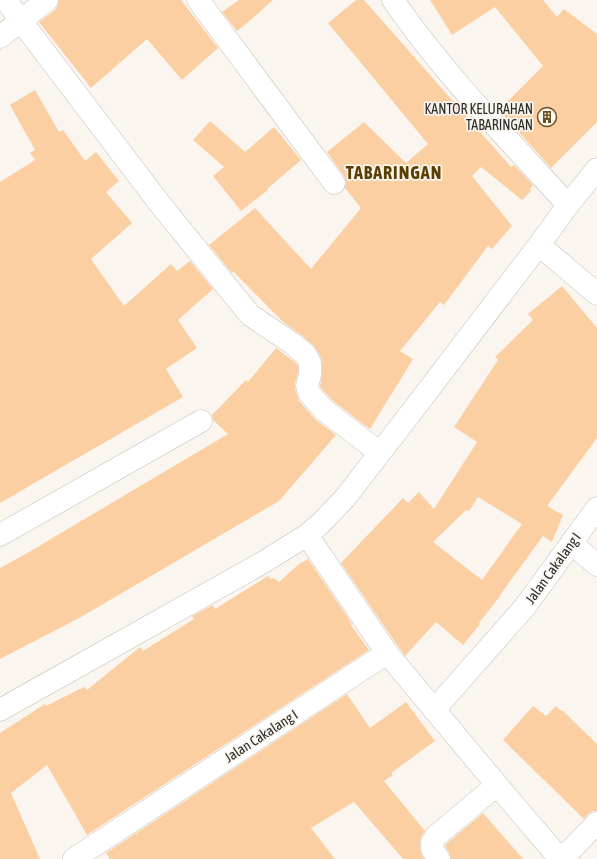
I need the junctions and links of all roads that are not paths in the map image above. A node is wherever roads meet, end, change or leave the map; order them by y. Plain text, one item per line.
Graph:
1 (6, 0) edge
2 (47, 0) edge
3 (198, 0) edge
4 (393, 0) edge
5 (20, 21) junction
6 (0, 37) edge
7 (597, 169) edge
8 (334, 183) dead end
9 (568, 205) junction
10 (539, 245) junction
11 (597, 294) edge
12 (201, 421) dead end
13 (380, 453) junction
14 (597, 508) edge
15 (0, 535) edge
16 (307, 535) junction
17 (571, 543) junction
18 (597, 565) edge
19 (387, 653) junction
20 (0, 710) edge
21 (434, 710) junction
22 (497, 785) junction
23 (597, 822) edge
24 (74, 859) edge
25 (439, 859) edge
26 (561, 859) edge

1 - 5 street
2 - 5 street
3 - 8 street
4 - 9 street
5 - 6 street
5 - 13 street
7 - 9 street
9 - 10 street
10 - 11 street
10 - 13 street
12 - 15 street
13 - 16 street
14 - 17 street, Jalan Cakalang I
16 - 19 street
16 - 20 street
17 - 18 street
17 - 21 street, Jalan Cakalang I
19 - 21 street
19 - 24 street, Jalan Cakalang I
21 - 22 street
22 - 25 street
22 - 26 street
23 - 26 street

